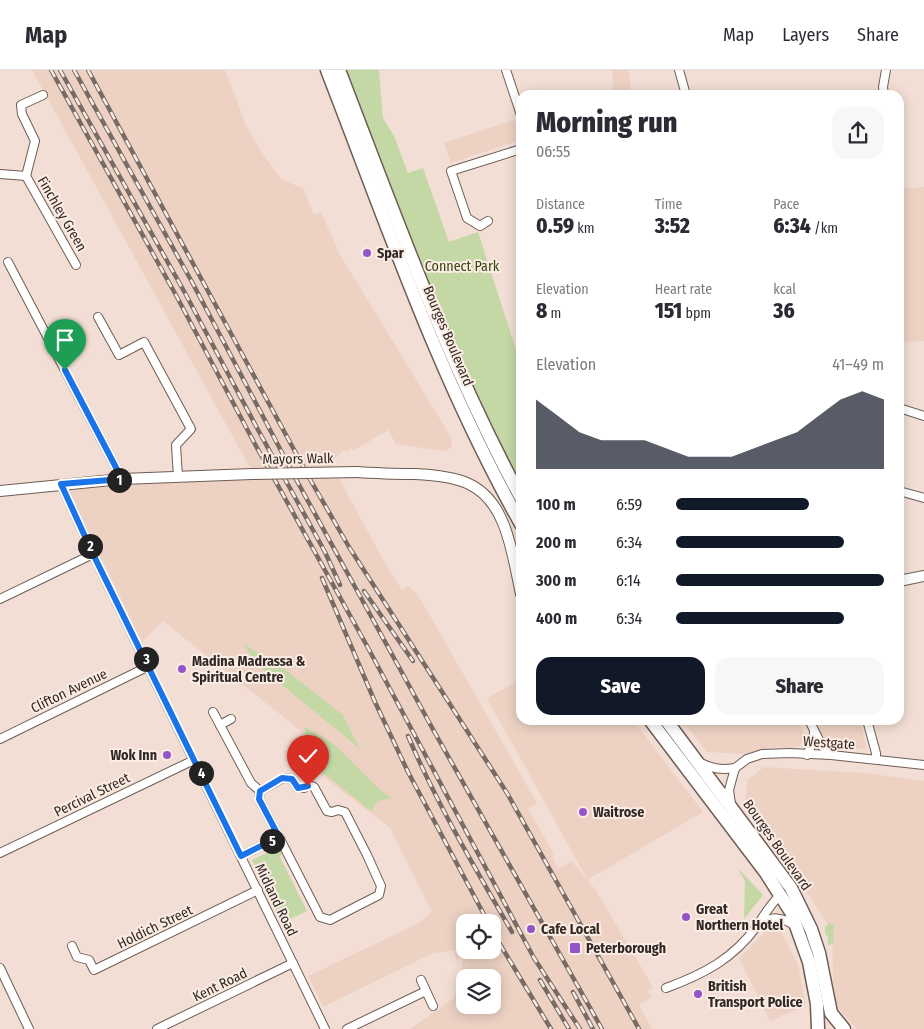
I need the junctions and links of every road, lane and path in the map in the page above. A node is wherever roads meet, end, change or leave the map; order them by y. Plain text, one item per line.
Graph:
1 (327, 70) edge
2 (339, 70) edge
3 (506, 70) edge
4 (678, 70) edge
5 (886, 70) edge
6 (684, 90) edge
7 (884, 90) edge
8 (43, 95) dead end
9 (516, 100) edge
10 (516, 151) edge
11 (446, 162) dead end
12 (450, 171) junction
13 (0, 174) edge
14 (26, 176) junction
15 (488, 221) dead end
16 (8, 262) dead end
17 (76, 265) dead end
18 (98, 317) dead end
19 (904, 410) edge
20 (924, 416) edge
21 (178, 477) junction
22 (122, 479) junction
23 (61, 484) junction
24 (516, 489) edge
25 (0, 491) edge
26 (904, 492) edge
27 (924, 498) edge
28 (516, 514) edge
29 (93, 554) junction
30 (516, 574) edge
31 (924, 576) edge
32 (904, 580) edge
33 (0, 599) edge
34 (149, 666) junction
35 (214, 712) dead end
36 (231, 719) dead end
37 (220, 725) junction
38 (654, 725) edge
39 (670, 725) edge
40 (812, 725) edge
41 (868, 725) edge
42 (814, 730) junction
43 (0, 739) edge
44 (807, 755) junction
45 (831, 755) junction
46 (876, 759) junction
47 (194, 760) junction
48 (697, 761) junction
49 (924, 765) edge
50 (735, 768) junction
51 (260, 791) junction
52 (732, 806) junction
53 (279, 837) junction
54 (0, 853) edge
55 (241, 856) junction
56 (258, 890) junction
57 (780, 895) junction
58 (800, 903) junction
59 (757, 926) junction
60 (795, 926) junction
61 (72, 946) dead end
62 (293, 963) junction
63 (0, 968) edge
64 (421, 980) dead end
65 (666, 988) dead end
66 (426, 991) junction
67 (433, 1006) dead end
68 (29, 1029) edge
69 (157, 1029) edge
70 (325, 1029) edge
71 (347, 1029) edge
72 (818, 1029) edge
73 (844, 1029) edge

1 - 28 main road, Bourges Boulevard
2 - 24 main road, Bourges Boulevard
3 - 9 street
4 - 6 street
5 - 7 street
8 - 14 street, Finchley Green
10 - 12 street
11 - 12 street
12 - 15 street
13 - 14 street, Finchley Green
14 - 17 street, Finchley Green
16 - 22 street
18 - 21 street
19 - 20 street
21 - 22 street, Mayors Walk
21 - 30 street, Mayors Walk, bridge
22 - 23 street, Mayors Walk
23 - 25 street, Mayors Walk
23 - 29 street, Midland Road
26 - 27 street
29 - 33 street
29 - 34 street, Midland Road
31 - 32 street
34 - 43 street, Clifton Avenue
34 - 47 street, Midland Road
35 - 37 street
36 - 37 street
37 - 51 street
38 - 57 main road, Bourges Boulevard
39 - 48 main road, Bourges Boulevard
40 - 42 street
41 - 46 street
42 - 44 street
42 - 45 street
44 - 45 street, Westgate
44 - 50 street, Westgate
45 - 46 street, Westgate
46 - 49 street, Westgate
47 - 54 street, Percival Street
47 - 55 street, Midland Road
48 - 50 street
48 - 52 main road, Bourges Boulevard
50 - 52 street
51 - 53 street
51 - 53 street
52 - 58 main road, Bourges Boulevard
53 - 55 street
55 - 56 street, Midland Road
56 - 61 street, Holdich Street
56 - 62 street, Midland Road
57 - 58 street
57 - 59 street
57 - 60 main road, Bourges Boulevard
58 - 73 main road, Bourges Boulevard
59 - 60 street
59 - 65 street
60 - 72 main road, Bourges Boulevard
62 - 69 street, Kent Road
62 - 70 street, Midland Road
63 - 68 street
64 - 66 street
66 - 67 street
66 - 71 street

